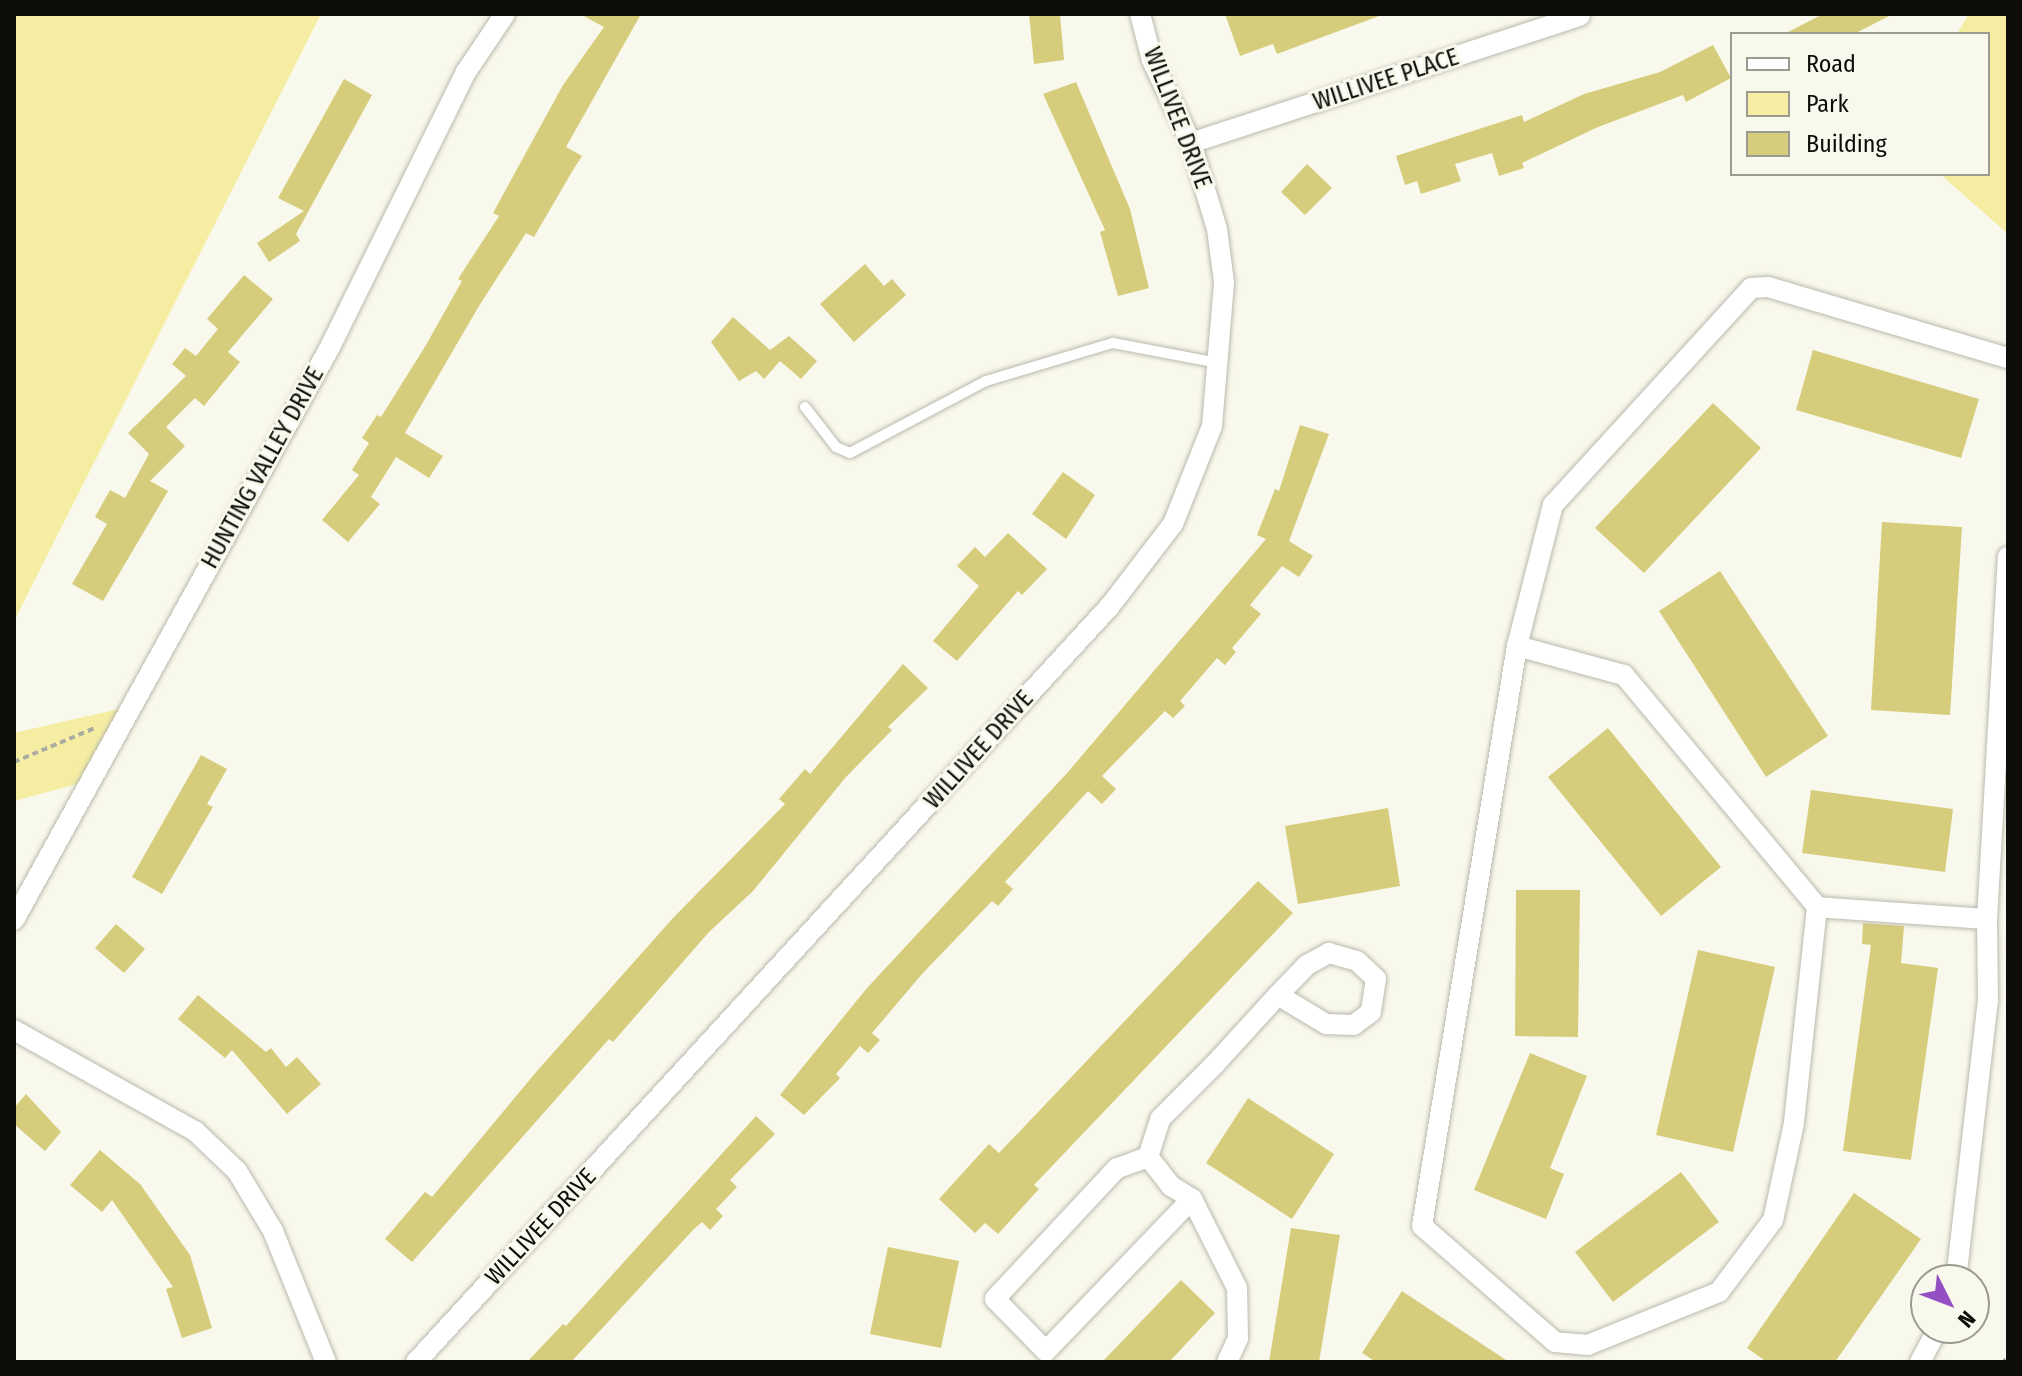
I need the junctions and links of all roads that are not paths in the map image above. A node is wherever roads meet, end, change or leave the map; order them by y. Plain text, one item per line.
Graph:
1 (505, 14) edge
2 (1140, 14) edge
3 (1583, 15) edge
4 (1191, 143) junction
5 (2008, 358) edge
6 (1221, 363) junction
7 (805, 407) dead end
8 (2008, 557) edge
9 (1517, 646) junction
10 (1817, 907) junction
11 (1987, 919) junction
12 (14, 920) edge
13 (1278, 995) junction
14 (14, 1030) edge
15 (1148, 1157) junction
16 (1192, 1199) junction
17 (1958, 1264) edge
18 (1930, 1344) edge
19 (326, 1362) edge
20 (416, 1362) edge
21 (1227, 1362) edge
22 (1920, 1362) edge

1 - 12 street, HUNTING VALLEY DRIVE
2 - 4 street, WILLIVEE DRIVE
3 - 4 street, WILLIVEE PLACE
4 - 6 street, WILLIVEE DRIVE
5 - 9 street
6 - 7 lane
6 - 20 street, WILLIVEE DRIVE
8 - 11 street
9 - 10 street
9 - 10 street
10 - 11 street
11 - 17 street
13 - 13 street
13 - 15 street
14 - 19 street
15 - 16 street
15 - 16 street
16 - 21 street
18 - 22 street

